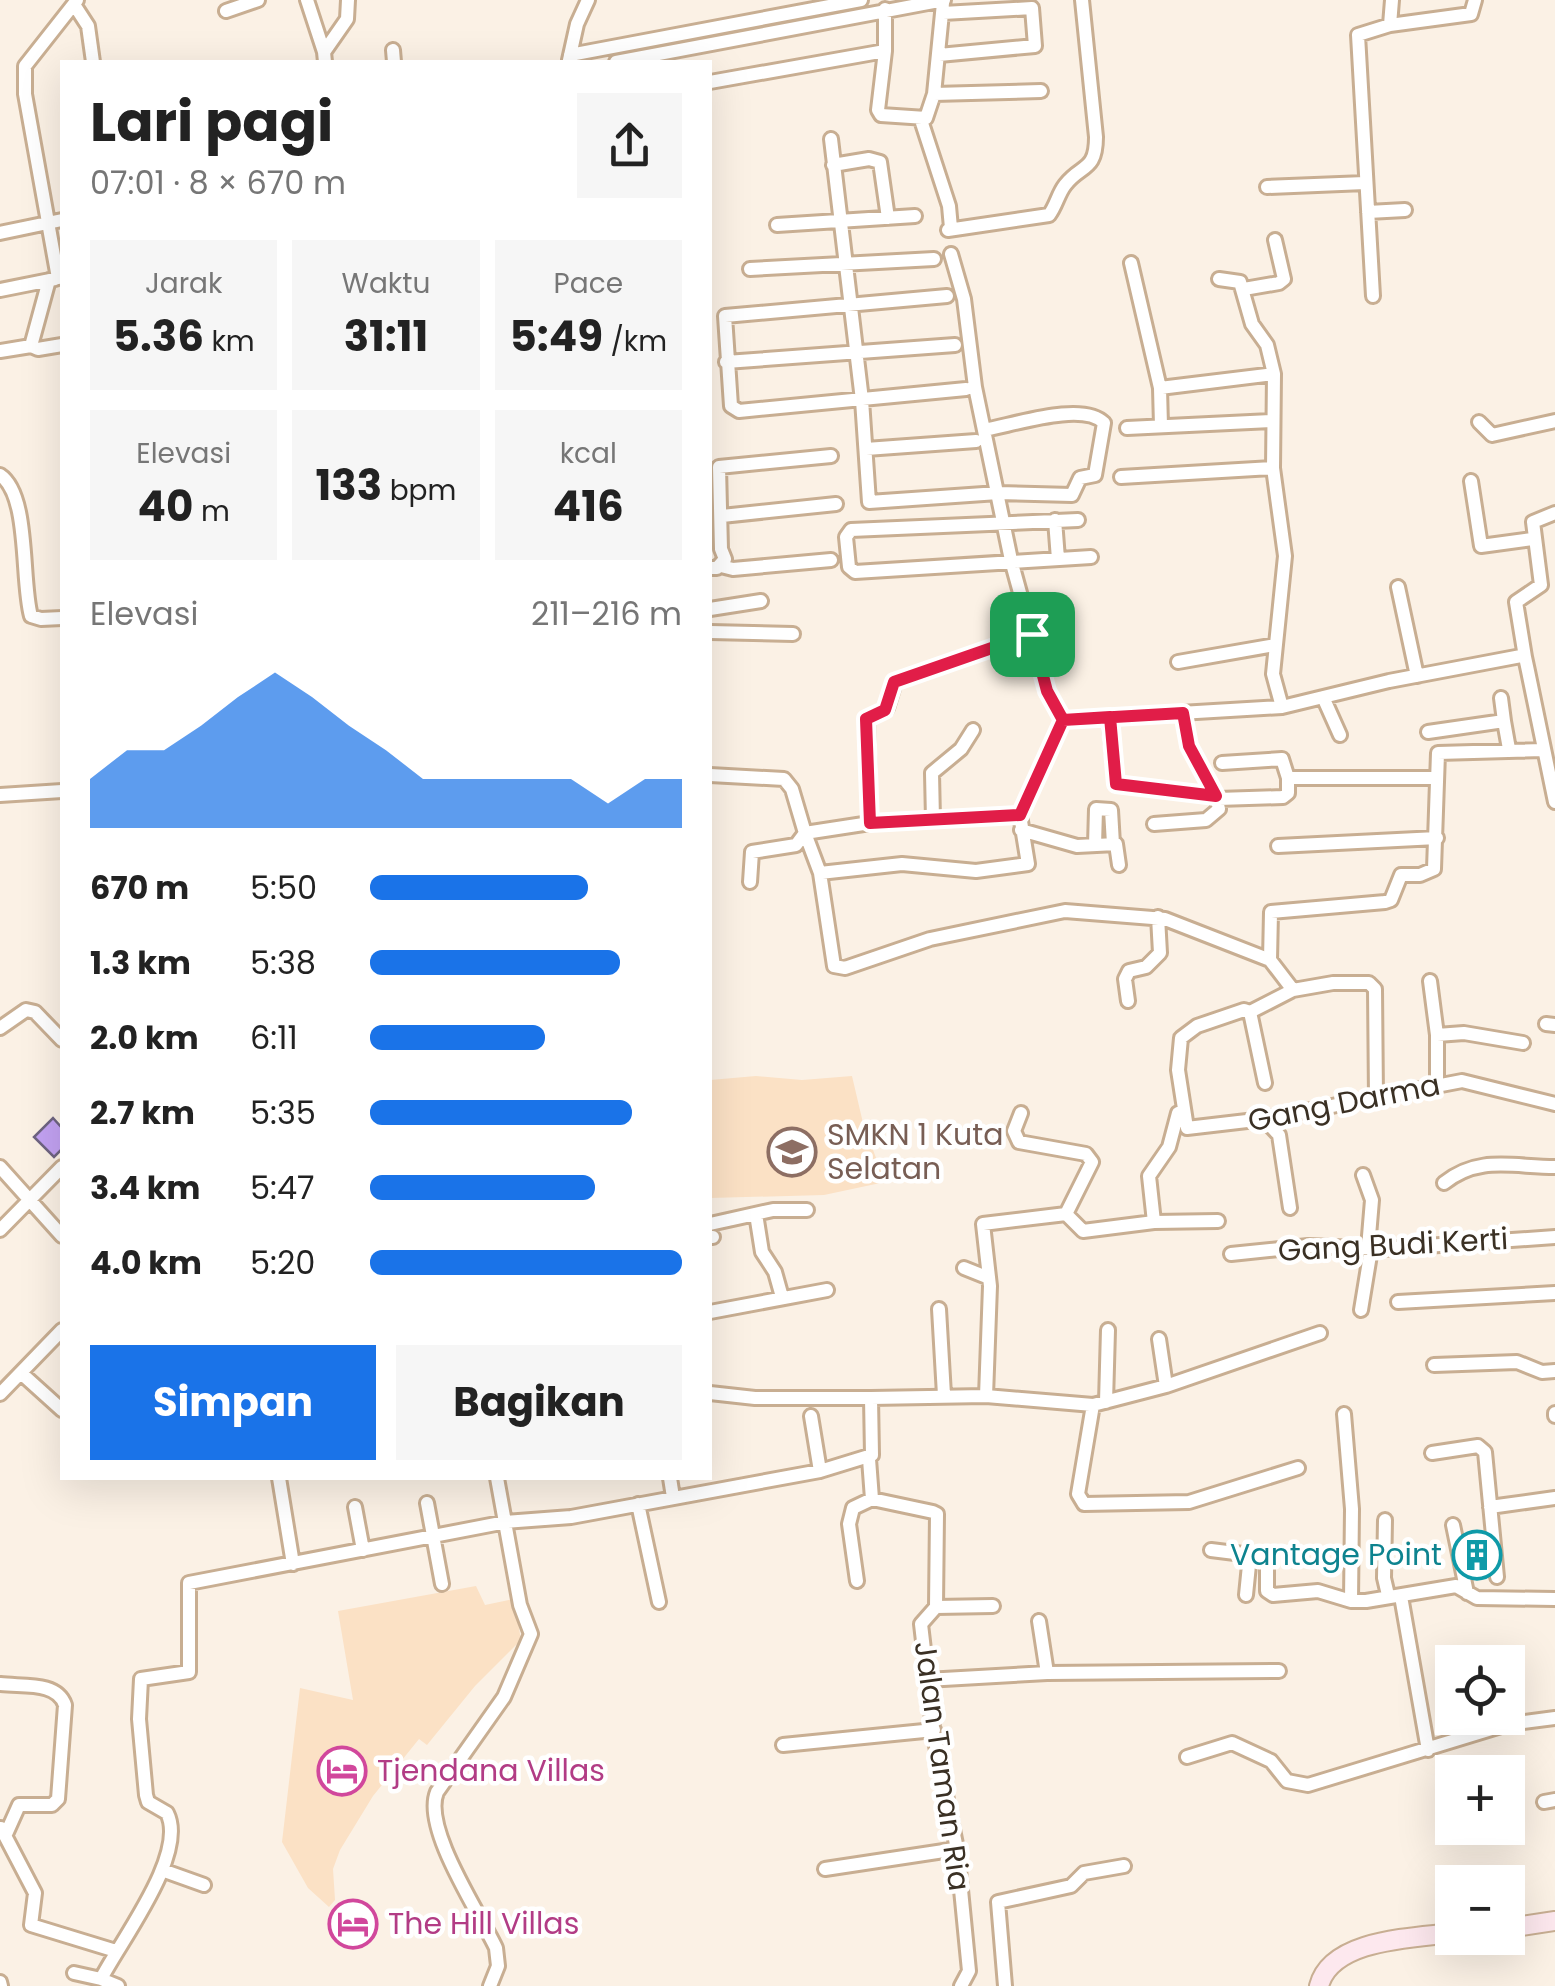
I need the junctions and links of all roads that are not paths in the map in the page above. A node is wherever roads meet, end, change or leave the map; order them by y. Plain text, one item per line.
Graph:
1 (258, 0) edge
2 (307, 0) edge
3 (348, 0) edge
4 (588, 0) edge
5 (774, 0) edge
6 (861, 0) edge
7 (1082, 0) edge
8 (1392, 0) edge
9 (1475, 0) edge
10 (76, 3) edge
11 (944, 5) edge
12 (885, 9) junction
13 (226, 11) dead end
14 (777, 16) junction
15 (1390, 25) junction
16 (885, 51) junction
17 (939, 55) junction
18 (324, 57) edge
19 (569, 59) edge
20 (92, 60) edge
21 (626, 60) edge
22 (712, 82) edge
23 (1041, 91) dead end
24 (934, 94) junction
25 (921, 120) junction
26 (830, 139) dead end
27 (834, 165) junction
28 (1365, 182) junction
29 (1267, 187) dead end
30 (1405, 210) dead end
31 (1368, 212) junction
32 (915, 216) dead end
33 (888, 218) junction
34 (60, 220) edge
35 (840, 220) junction
36 (47, 223) junction
37 (777, 226) dead end
38 (0, 233) edge
39 (1276, 240) dead end
40 (951, 254) dead end
41 (934, 258) dead end
42 (1131, 263) dead end
43 (845, 264) junction
44 (750, 269) dead end
45 (56, 279) edge
46 (1219, 279) dead end
47 (1244, 289) junction
48 (0, 290) edge
49 (947, 296) dead end
50 (1373, 296) dead end
51 (851, 306) junction
52 (60, 345) edge
53 (955, 345) dead end
54 (31, 346) junction
55 (0, 351) edge
56 (857, 352) junction
57 (726, 362) junction
58 (1274, 374) junction
59 (1160, 388) junction
60 (966, 389) dead end
61 (862, 400) junction
62 (1555, 421) edge
63 (1270, 422) junction
64 (1479, 422) dead end
65 (1161, 426) junction
66 (1127, 428) dead end
67 (980, 436) junction
68 (866, 450) junction
69 (832, 456) dead end
70 (1273, 468) junction
71 (0, 474) edge
72 (1122, 477) dead end
73 (1471, 481) dead end
74 (998, 494) junction
75 (836, 504) dead end
76 (1555, 513) edge
77 (722, 516) junction
78 (1055, 520) junction
79 (1078, 520) dead end
80 (1003, 521) junction
81 (1532, 538) junction
82 (716, 548) edge
83 (1091, 558) dead end
84 (831, 560) dead end
85 (1011, 560) junction
86 (1058, 560) junction
87 (716, 567) edge
88 (1398, 587) dead end
89 (762, 601) dead end
90 (712, 610) edge
91 (60, 618) edge
92 (712, 632) edge
93 (792, 634) dead end
94 (1032, 634) junction
95 (1275, 645) junction
96 (1525, 657) junction
97 (1178, 662) dead end
98 (1418, 676) junction
99 (1323, 696) junction
100 (1501, 698) dead end
101 (1282, 707) junction
102 (1183, 713) junction
103 (1110, 717) junction
104 (1063, 720) junction
105 (1504, 721) junction
106 (972, 730) dead end
107 (1428, 732) dead end
108 (1340, 735) dead end
109 (1509, 749) junction
110 (1544, 750) junction
111 (1222, 763) dead end
112 (712, 775) edge
113 (1288, 778) junction
114 (1436, 778) junction
115 (60, 791) edge
116 (1554, 793) edge
117 (0, 795) edge
118 (1217, 798) junction
119 (1020, 815) junction
120 (933, 820) junction
121 (870, 823) junction
122 (1154, 824) dead end
123 (1022, 830) junction
124 (805, 834) junction
125 (1438, 838) junction
126 (1113, 844) junction
127 (1095, 845) junction
128 (1278, 846) dead end
129 (1118, 865) dead end
130 (820, 873) junction
131 (750, 882) dead end
132 (1158, 917) junction
133 (1270, 960) junction
134 (1430, 981) dead end
135 (1292, 990) junction
136 (1128, 1001) dead end
137 (1250, 1012) junction
138 (0, 1028) edge
139 (1437, 1034) junction
140 (60, 1038) edge
141 (1523, 1042) dead end
142 (1264, 1082) dead end
143 (1437, 1084) junction
144 (1376, 1098) junction
145 (1555, 1104) edge
146 (1183, 1111) junction
147 (1021, 1113) dead end
148 (1264, 1119) junction
149 (0, 1167) edge
150 (1555, 1167) edge
151 (60, 1169) edge
152 (1363, 1174) dead end
153 (1444, 1182) dead end
154 (30, 1201) junction
155 (1290, 1208) dead end
156 (807, 1210) dead end
157 (756, 1214) junction
158 (1066, 1214) junction
159 (1218, 1221) dead end
160 (1154, 1222) junction
161 (0, 1230) edge
162 (712, 1233) edge
163 (60, 1234) edge
164 (1555, 1237) edge
165 (1369, 1248) junction
166 (1231, 1254) dead end
167 (964, 1268) dead end
168 (990, 1278) junction
169 (827, 1290) dead end
170 (1555, 1294) edge
171 (782, 1297) junction
172 (1398, 1302) dead end
173 (939, 1308) dead end
174 (1361, 1310) dead end
175 (712, 1312) edge
176 (1108, 1330) dead end
177 (60, 1332) edge
178 (1320, 1333) dead end
179 (1159, 1339) dead end
180 (1434, 1364) dead end
181 (20, 1372) junction
182 (1555, 1372) edge
183 (1166, 1386) junction
184 (712, 1393) edge
185 (0, 1394) edge
186 (944, 1394) junction
187 (986, 1396) junction
188 (872, 1398) junction
189 (1100, 1403) junction
190 (60, 1408) edge
191 (1344, 1414) dead end
192 (811, 1416) dead end
193 (1432, 1453) dead end
194 (869, 1459) junction
195 (1298, 1468) dead end
196 (820, 1471) junction
197 (279, 1480) edge
198 (498, 1480) edge
199 (670, 1480) edge
200 (673, 1497) junction
201 (1555, 1498) edge
202 (872, 1499) junction
203 (427, 1503) dead end
204 (638, 1504) junction
205 (1490, 1507) junction
206 (355, 1508) dead end
207 (1386, 1520) dead end
208 (506, 1522) junction
209 (1453, 1525) dead end
210 (433, 1539) junction
211 (363, 1550) junction
212 (1212, 1550) dead end
213 (1250, 1555) junction
214 (293, 1564) junction
215 (1497, 1577) dead end
216 (856, 1581) dead end
217 (442, 1584) dead end
218 (1467, 1593) junction
219 (1388, 1594) junction
220 (1246, 1596) dead end
221 (1555, 1599) edge
222 (1351, 1601) junction
223 (659, 1602) dead end
224 (1402, 1602) dead end
225 (993, 1606) dead end
226 (936, 1607) junction
227 (1040, 1621) dead end
228 (1279, 1671) dead end
229 (1047, 1673) junction
230 (926, 1680) junction
231 (0, 1684) edge
232 (1555, 1718) edge
233 (934, 1730) junction
234 (783, 1745) dead end
235 (1428, 1750) junction
236 (1187, 1757) dead end
237 (3, 1831) edge
238 (957, 1849) junction
239 (1124, 1866) dead end
240 (825, 1869) dead end
241 (162, 1870) junction
242 (204, 1885) dead end
243 (1555, 1921) edge
244 (1525, 1925) edge
245 (1435, 1937) edge
246 (116, 1951) junction
247 (74, 1973) dead end
248 (101, 1978) junction
249 (118, 1986) edge
250 (490, 1986) edge
251 (960, 1986) edge
252 (1005, 1986) edge
253 (1319, 1986) edge

1 - 13 street
2 - 18 street
3 - 18 street
4 - 19 street
5 - 14 street
6 - 14 street
7 - 25 street
8 - 15 street
9 - 15 street
10 - 20 street
10 - 36 street
11 - 12 street
11 - 17 street
11 - 17 street
12 - 16 street
12 - 21 street
14 - 19 street
15 - 28 street
16 - 22 street
16 - 25 street
17 - 24 street
23 - 24 street
24 - 25 street
26 - 27 street
27 - 33 street
27 - 35 street
28 - 29 street
28 - 31 street
30 - 31 street
31 - 50 street
32 - 33 street
33 - 35 street
34 - 36 street
35 - 37 street
35 - 43 street
36 - 38 street
36 - 45 street
39 - 47 street
40 - 67 street
41 - 43 street
42 - 59 street
43 - 44 street
43 - 51 street
45 - 48 street
45 - 54 street
46 - 47 street
47 - 58 street
49 - 51 street
51 - 56 street
51 - 57 street
52 - 54 street
53 - 56 street
54 - 55 street
56 - 57 street
56 - 61 street
57 - 61 street
58 - 59 street
58 - 63 street
59 - 65 street
60 - 61 street
61 - 68 street
62 - 64 street
63 - 65 street
63 - 70 street
65 - 66 street
67 - 68 street
67 - 74 street
67 - 74 street
68 - 74 street
69 - 77 street
70 - 72 street
70 - 95 street
71 - 91 street
73 - 81 street
74 - 80 street
75 - 77 street
76 - 81 street
77 - 82 street
78 - 79 street
78 - 80 street
78 - 86 street
80 - 85 street
80 - 85 street
81 - 96 street
82 - 87 street
83 - 86 street
84 - 87 street
85 - 86 street
85 - 94 street
88 - 98 street
89 - 90 street
92 - 93 street
94 - 104 street
94 - 121 street
95 - 97 street
95 - 101 street
96 - 98 street
96 - 110 street
98 - 99 street
99 - 101 street
99 - 108 street
100 - 105 street
101 - 102 street
102 - 103 street
102 - 118 street
103 - 104 street
103 - 118 street
104 - 119 street
105 - 107 street
105 - 109 street
106 - 120 street
109 - 110 street
109 - 114 street
110 - 116 street
111 - 113 street
112 - 124 street
113 - 114 street
113 - 118 street
114 - 125 street
115 - 117 street
118 - 122 street
119 - 120 street
119 - 123 street
120 - 121 street
121 - 124 street
123 - 127 street
123 - 130 street
124 - 130 street
124 - 131 street
125 - 128 street
125 - 133 street
126 - 127 street
126 - 127 street
126 - 129 street
130 - 132 street
132 - 133 street
132 - 136 street
133 - 135 street
134 - 139 street
135 - 137 street
135 - 144 street
137 - 142 street
137 - 146 street
138 - 140 street
139 - 141 street
139 - 143 street
143 - 144 street, Gang Darma
143 - 145 street, Gang Darma
144 - 148 street, Gang Darma
146 - 148 street, Gang Darma
146 - 160 street
147 - 158 street
148 - 155 street
149 - 154 street
150 - 153 street
151 - 154 street
152 - 165 street
154 - 161 street
154 - 163 street
156 - 157 street
157 - 162 street
157 - 171 street
158 - 160 street
158 - 168 street
159 - 160 street
164 - 165 street, Gang Budi Kerti
165 - 166 street, Gang Budi Kerti
165 - 174 street
167 - 168 street
168 - 187 street
169 - 171 street
170 - 172 street
171 - 175 street
173 - 186 street
176 - 189 street
177 - 181 street
178 - 183 street
179 - 183 street
180 - 182 street
181 - 185 street
181 - 190 street
183 - 189 street
184 - 188 street
186 - 187 street
186 - 188 street
187 - 189 street
188 - 194 street
189 - 195 street
191 - 222 street
192 - 196 street
193 - 205 street
194 - 196 street
194 - 202 street
196 - 200 street
197 - 214 street
198 - 208 street
199 - 200 street
200 - 204 street
201 - 205 street
202 - 216 street
202 - 226 street
203 - 210 street
204 - 208 street
204 - 223 street
205 - 215 street
206 - 211 street
207 - 219 street
208 - 210 street
208 - 250 street
209 - 218 street
210 - 211 street
210 - 217 street
211 - 214 street
212 - 213 street
213 - 220 street
213 - 222 street
214 - 241 street
218 - 219 street
218 - 221 street
219 - 222 street
224 - 235 street
225 - 226 street, Jalan Taman Ria
226 - 230 street, Jalan Taman Ria
227 - 229 street
228 - 229 street
229 - 230 street
230 - 233 street, Jalan Taman Ria
231 - 237 street
232 - 235 street
233 - 234 street
233 - 238 street, Jalan Taman Ria
235 - 236 street
237 - 246 street
238 - 240 street
238 - 251 street, Jalan Taman Ria
239 - 252 street
241 - 242 street
241 - 246 street
243 - 244 street
245 - 253 street
246 - 248 street
247 - 248 street
248 - 249 street

